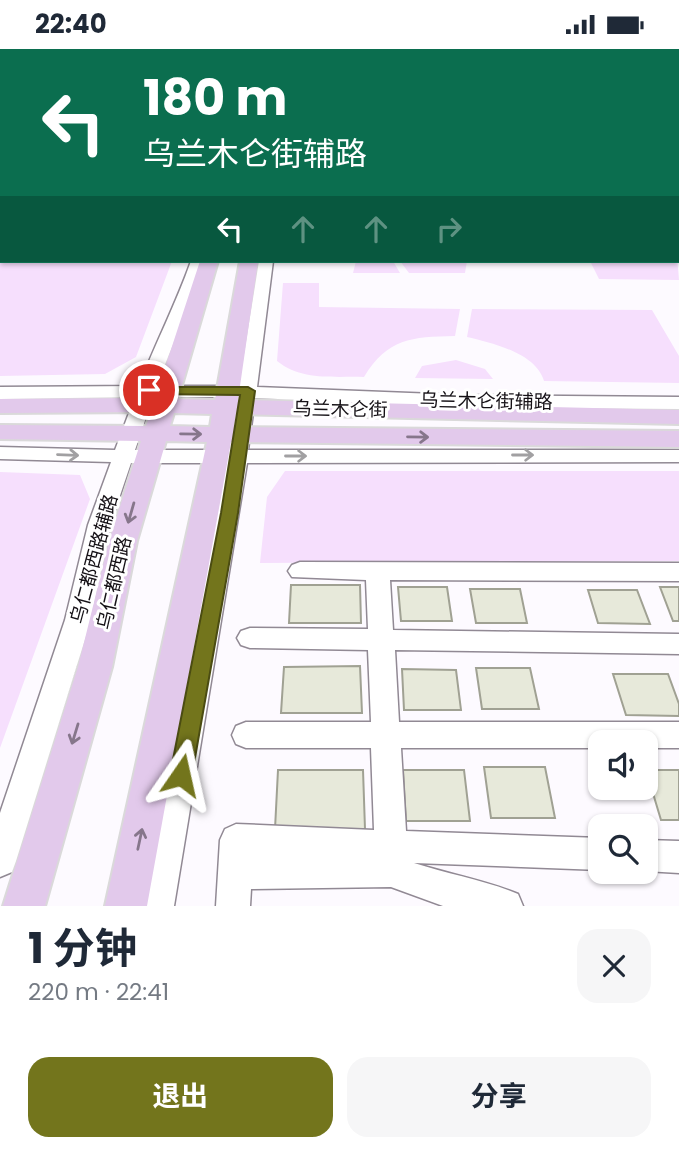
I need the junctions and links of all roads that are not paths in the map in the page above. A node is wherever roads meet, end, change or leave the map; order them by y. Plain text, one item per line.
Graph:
1 (197, 263) edge
2 (208, 263) edge
3 (249, 263) edge
4 (266, 263) edge
5 (0, 393) edge
6 (156, 398) junction
7 (679, 403) edge
8 (0, 406) edge
9 (679, 417) edge
10 (234, 422) junction
11 (0, 432) edge
12 (679, 439) edge
13 (140, 445) junction
14 (0, 453) edge
15 (679, 456) edge
16 (300, 571) dead end
17 (378, 571) junction
18 (679, 572) edge
19 (250, 638) dead end
20 (381, 640) junction
21 (679, 643) edge
22 (385, 734) junction
23 (246, 735) dead end
24 (679, 736) edge
25 (588, 854) edge
26 (658, 856) edge
27 (679, 857) edge
28 (391, 858) junction
29 (0, 861) edge
30 (24, 906) edge
31 (126, 906) edge
32 (157, 906) edge
33 (233, 906) edge
34 (506, 906) edge

1 - 6 street
2 - 6 main road, 乌仁都西路
3 - 10 main road
4 - 10 street
5 - 6 street
6 - 8 main road, 乌兰木仑街
6 - 10 main road, 乌兰木仑街
6 - 13 main road, 乌仁都西路
7 - 10 street, 乌兰木仑街辅路
9 - 10 main road, 乌兰木仑街
10 -> 12 main road, 乌兰木仑街
13 -> 10 main road, 乌兰木仑街
10 -> 15 street
31 -> 10 main road
10 - 32 street
11 - 13 main road, 乌兰木仑街
14 -> 13 street
13 - 29 street, 乌仁都西路辅路
13 -> 30 main road, 乌仁都西路
16 - 17 street
17 - 18 street
17 - 20 street
19 - 20 street
20 - 21 street
20 - 22 street
22 - 23 street
22 - 24 street
22 - 28 street
25 - 28 street
26 - 27 street
28 - 33 street
28 - 34 street

